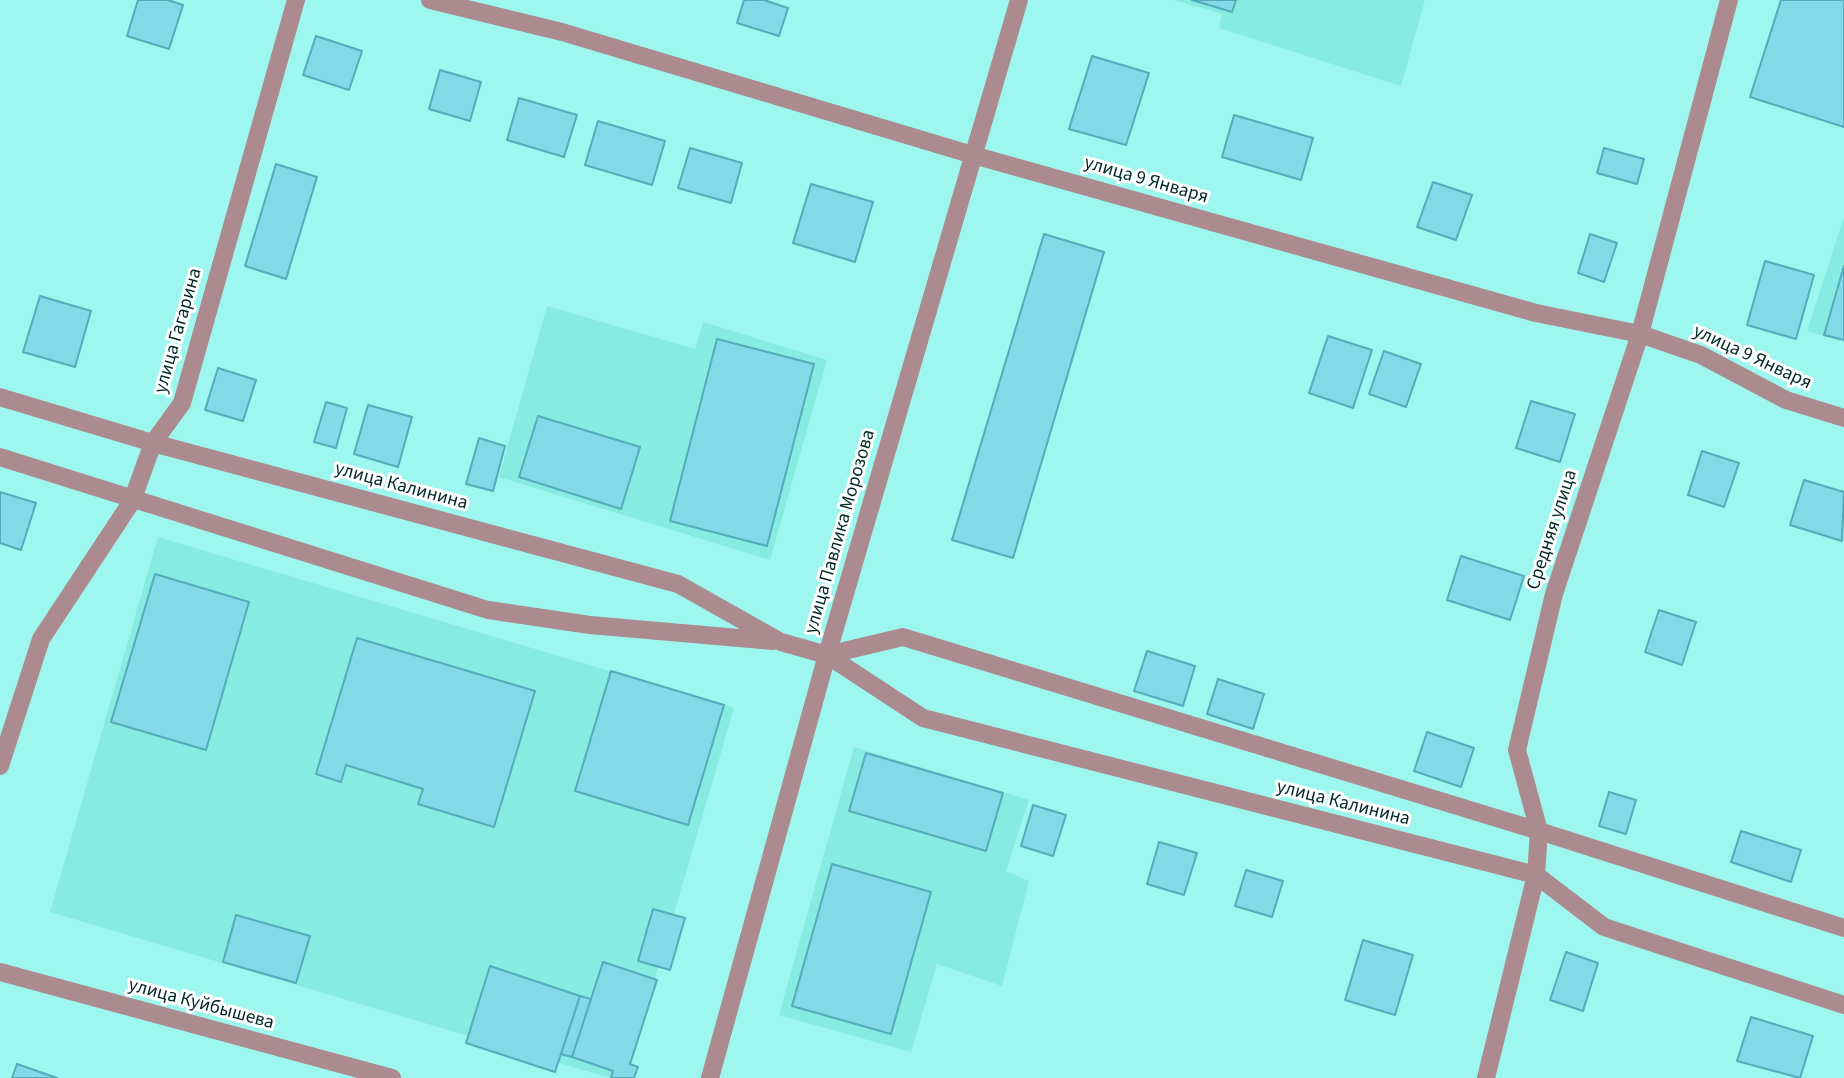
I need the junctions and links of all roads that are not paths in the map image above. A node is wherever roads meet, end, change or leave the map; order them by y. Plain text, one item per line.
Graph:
1 (296, 0) edge
2 (430, 0) edge
3 (1019, 0) edge
4 (1729, 0) edge
5 (973, 155) junction
6 (1640, 334) junction
7 (0, 397) edge
8 (1844, 418) edge
9 (153, 443) junction
10 (0, 457) edge
11 (132, 501) junction
12 (781, 642) junction
13 (827, 655) junction
14 (0, 766) edge
15 (1539, 831) junction
16 (1536, 875) junction
17 (1844, 928) edge
18 (0, 972) edge
19 (1844, 1005) edge
20 (392, 1078) edge
21 (710, 1078) edge
22 (1486, 1078) edge

1 - 9 street, улица Гагарина
2 - 5 street, улица 9 Января
3 - 5 street, улица Павлика Морозова
4 - 6 street, Средняя улица
5 - 6 street, улица 9 Января
5 - 13 street, улица Павлика Морозова
6 - 8 street, улица 9 Января
6 - 15 street, Средняя улица
7 - 9 street, улица Калинина
9 - 11 street, улица Гагарина
9 - 12 street, улица Калинина
10 - 11 street, улица Калинина
11 - 12 street, улица Калинина
11 - 14 street, улица Гагарина
12 - 13 street, улица Калинина
13 - 15 street, улица Калинина
13 - 16 street, улица Калинина
13 - 21 street, улица Павлика Морозова
15 - 16 street, Средняя улица
15 - 17 street, улица Калинина
16 - 19 street, улица Калинина
16 - 22 street, Средняя улица
18 - 20 street, улица Куйбышева

